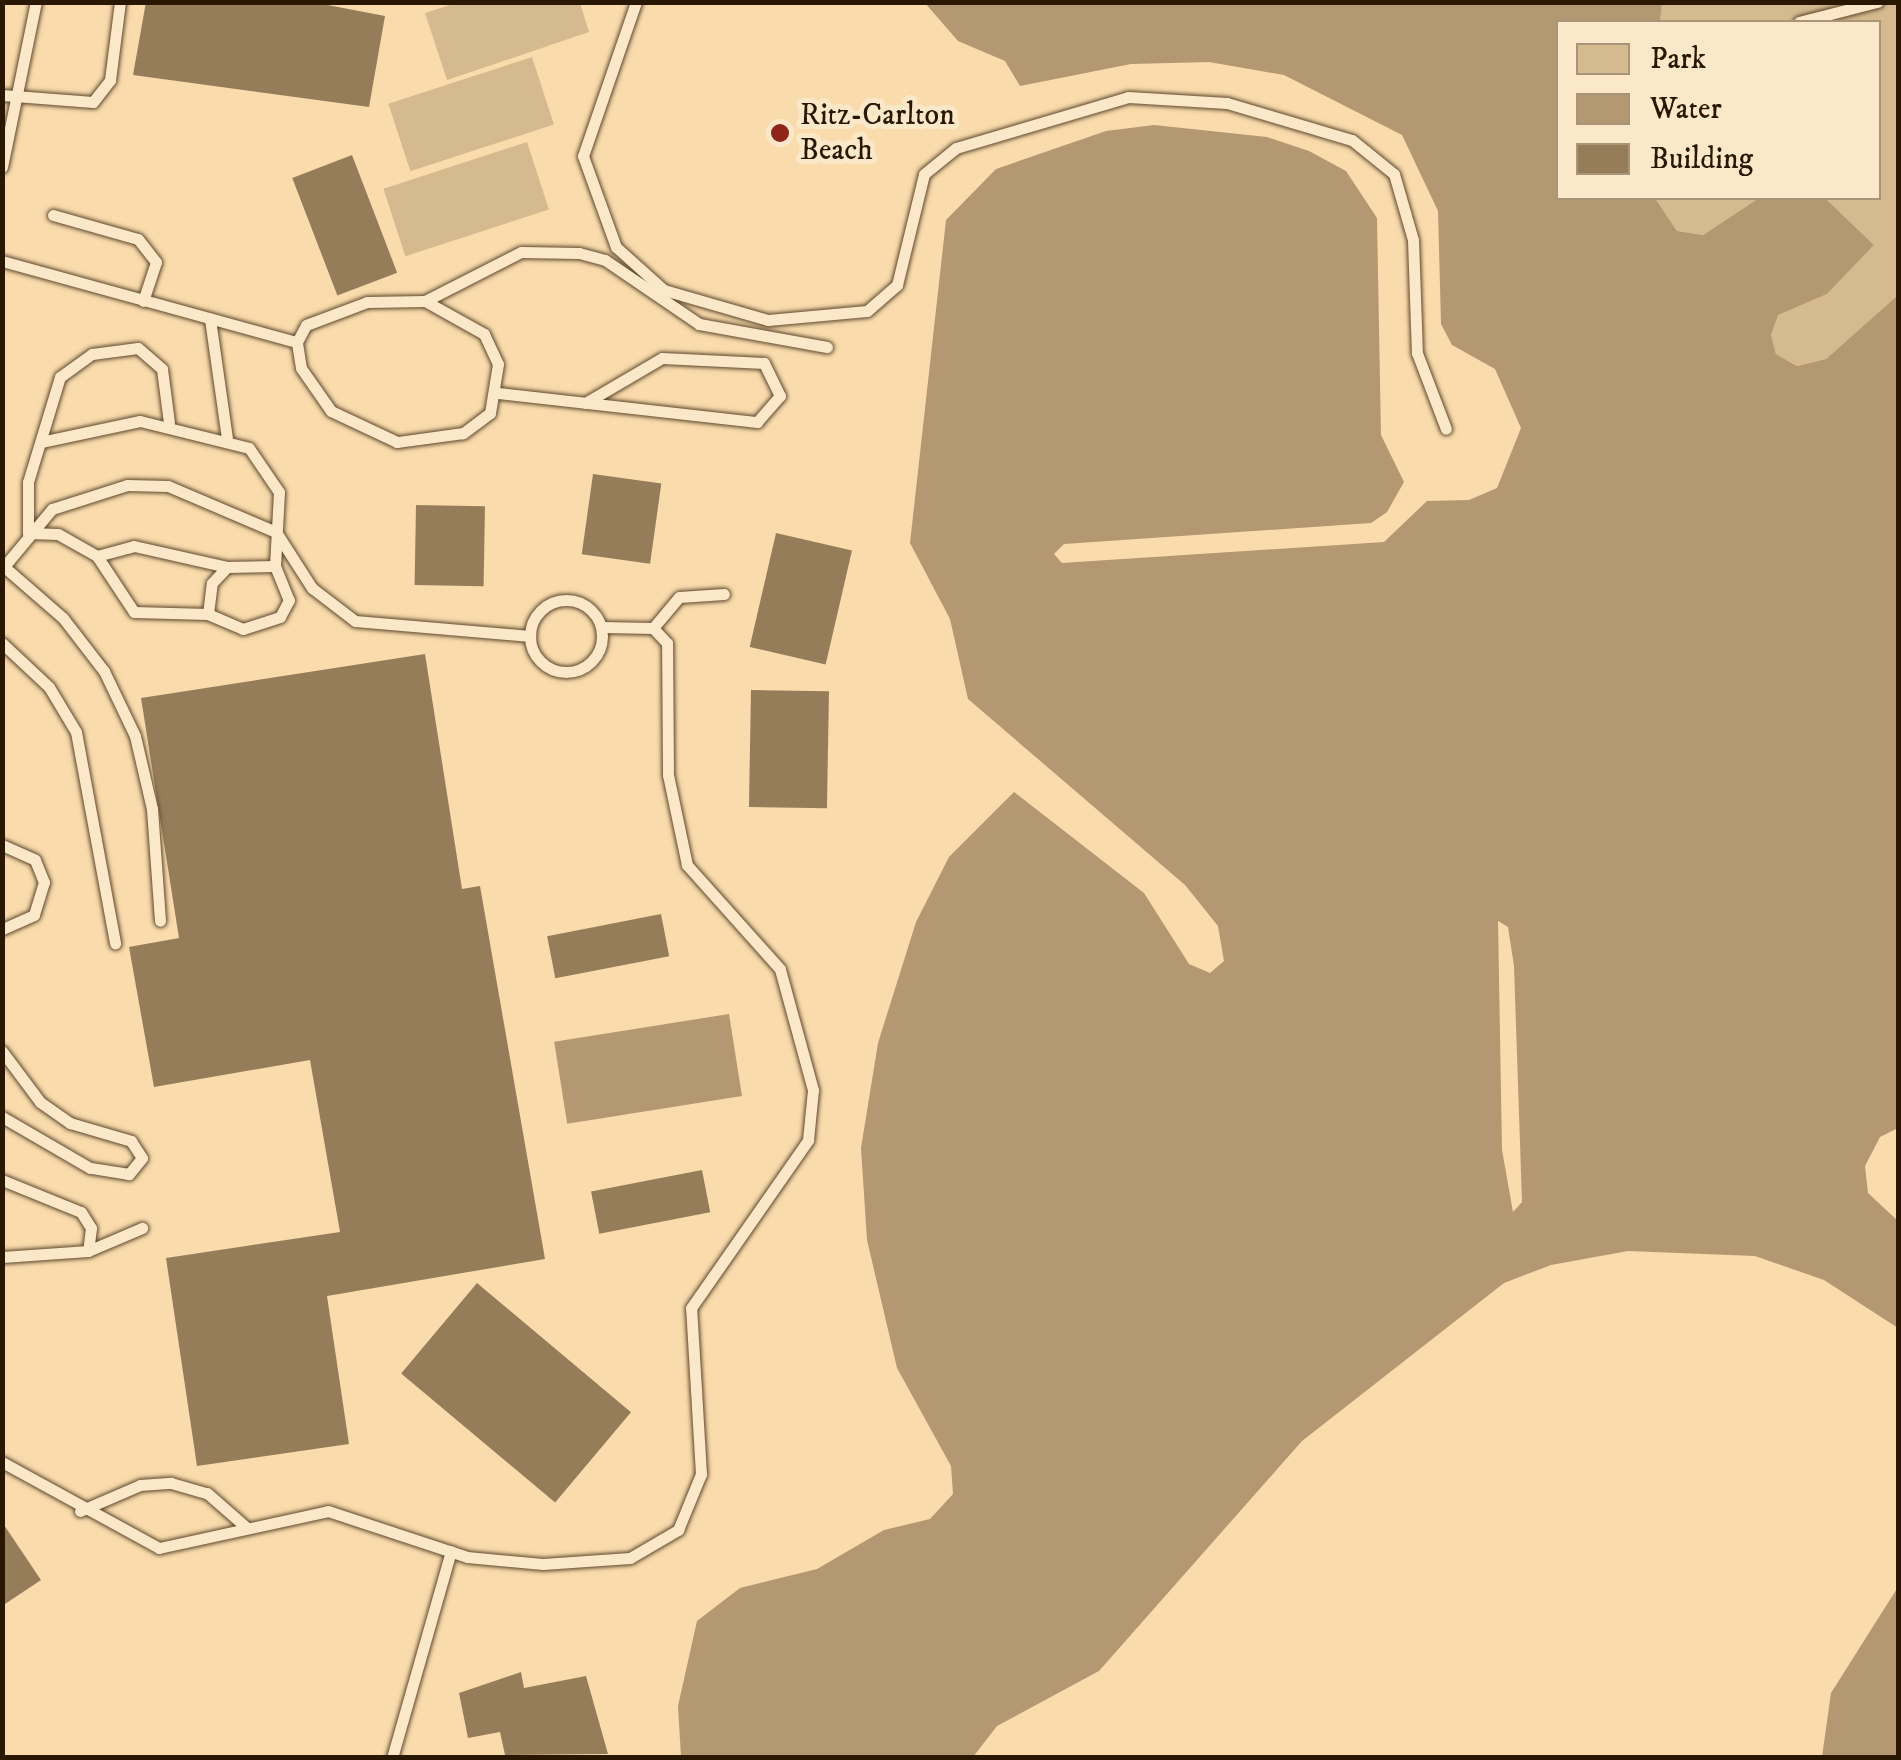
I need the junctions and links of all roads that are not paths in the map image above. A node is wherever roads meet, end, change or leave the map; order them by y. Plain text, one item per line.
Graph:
1 (36, 2) edge
2 (120, 2) edge
3 (636, 2) edge
4 (1877, 2) edge
5 (1807, 20) edge
6 (8, 96) edge
7 (2, 167) edge
8 (53, 215) dead end
9 (616, 247) junction
10 (2, 260) edge
11 (605, 260) junction
12 (144, 301) junction
13 (425, 301) junction
14 (210, 320) junction
15 (790, 321) junction
16 (297, 342) junction
17 (791, 342) junction
18 (827, 347) dead end
19 (498, 394) junction
20 (585, 403) junction
21 (170, 423) junction
22 (1446, 429) dead end
23 (228, 438) junction
24 (41, 442) junction
25 (276, 532) junction
26 (28, 533) junction
27 (97, 556) junction
28 (3, 566) edge
29 (227, 566) junction
30 (275, 566) junction
31 (724, 594) dead end
32 (208, 614) junction
33 (602, 627) junction
34 (652, 628) junction
35 (530, 636) junction
36 (2, 643) edge
37 (2, 832) edge
38 (3, 845) edge
39 (160, 922) dead end
40 (2, 929) edge
41 (115, 943) dead end
42 (2, 1050) edge
43 (2, 1118) edge
44 (2, 1180) edge
45 (142, 1228) dead end
46 (88, 1251) junction
47 (2, 1256) edge
48 (2, 1462) edge
49 (80, 1511) junction
50 (247, 1528) junction
51 (450, 1551) junction
52 (392, 1758) edge

1 - 6 lane
2 - 6 lane
3 - 9 lane
4 - 5 lane
6 - 7 lane
8 - 12 lane
9 - 11 lane
9 - 15 lane
10 - 12 lane
11 - 13 lane
11 - 17 lane
12 - 14 lane
13 - 16 lane
13 - 19 lane
14 - 16 lane
14 - 23 lane
15 - 17 lane
15 - 22 lane
16 - 19 lane
17 - 18 lane
19 - 20 lane
20 - 20 lane
21 - 23 lane
21 - 24 lane
21 - 24 lane
23 - 25 lane
24 - 26 lane
25 - 26 lane
25 - 30 lane
25 - 35 lane
26 - 27 lane
26 - 28 lane
27 - 29 lane
27 - 32 lane
28 - 39 lane
29 - 30 lane
29 - 32 lane
30 - 32 lane
31 - 34 lane
33 - 34 lane
33 - 35 lane
33 - 35 lane
34 - 51 lane
36 - 41 lane
37 - 38 lane
38 - 40 lane
42 - 43 lane
44 - 46 lane
45 - 46 lane
46 - 47 lane
48 - 49 lane
49 - 50 lane
49 - 50 lane
50 - 51 lane
51 - 52 lane

